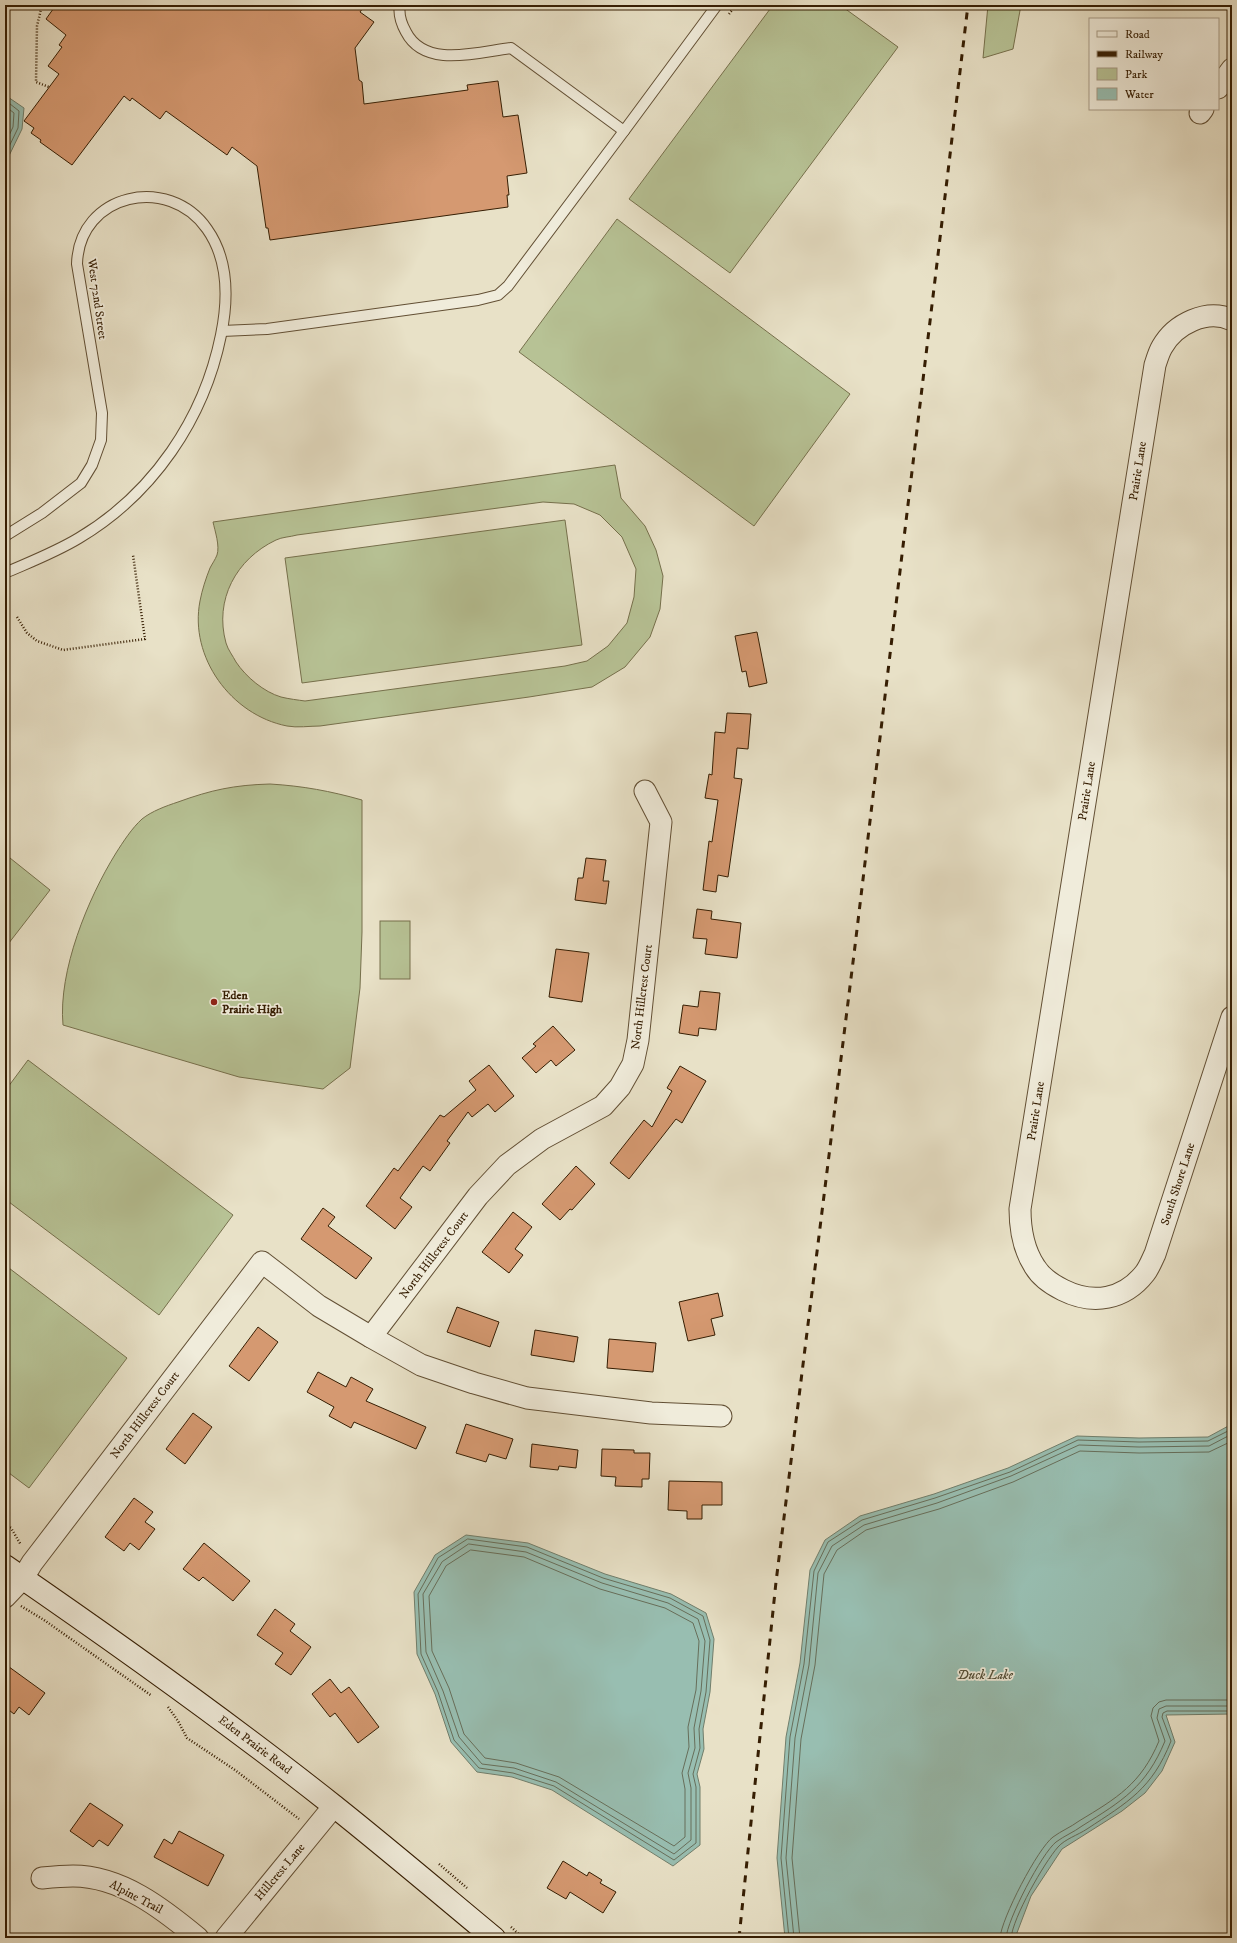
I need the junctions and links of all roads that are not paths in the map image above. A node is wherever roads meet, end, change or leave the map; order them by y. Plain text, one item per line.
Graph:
1 (400, 5) edge
2 (717, 5) edge
3 (1232, 69) edge
4 (1219, 87) edge
5 (624, 131) junction
6 (1232, 320) edge
7 (222, 331) junction
8 (5, 536) edge
9 (5, 573) edge
10 (645, 791) dead end
11 (1232, 1017) edge
12 (1074, 1295) joint
13 (371, 1337) junction
14 (721, 1416) dead end
15 (5, 1566) edge
16 (23, 1578) junction
17 (12, 1601) edge
18 (334, 1806) junction
19 (42, 1878) dead end
20 (198, 1938) edge
21 (226, 1938) edge
22 (494, 1938) edge

1 - 5 lane
2 - 5 lane
3 - 4 street
5 - 7 lane
6 - 12 street, Prairie Lane
7 - 8 lane, West 72nd Street
7 - 9 lane, West 72nd Street
10 - 13 street, North Hillcrest Court
11 - 12 street, South Shore Lane
13 - 14 street, North Hillcrest Court
13 - 16 street, North Hillcrest Court
15 - 16 main road, Eden Prairie Road
16 - 17 street, North Hillcrest Court
16 - 18 main road, Eden Prairie Road
18 - 21 street, Hillcrest Lane
18 - 22 main road, Eden Prairie Road
19 - 20 street, Alpine Trail

